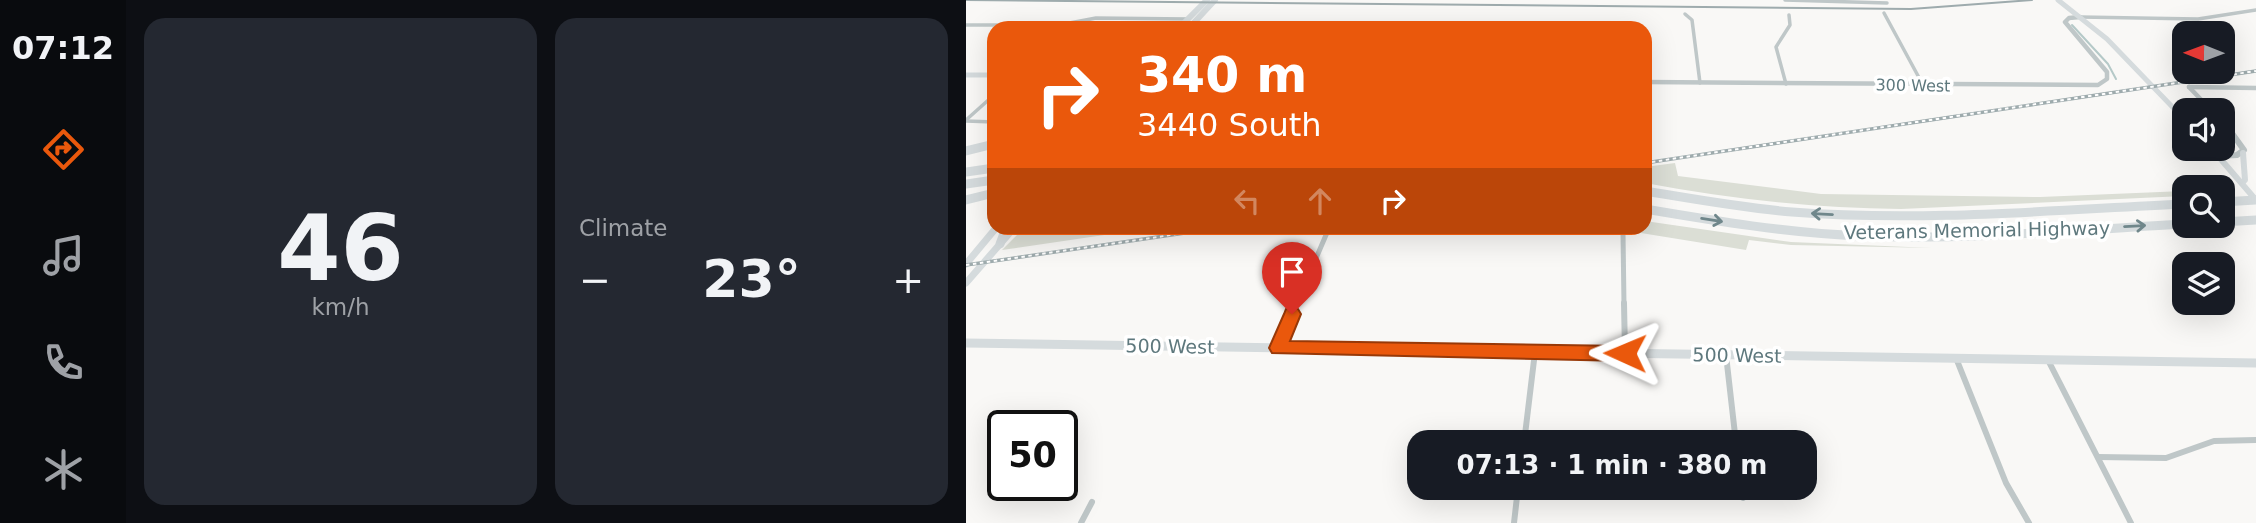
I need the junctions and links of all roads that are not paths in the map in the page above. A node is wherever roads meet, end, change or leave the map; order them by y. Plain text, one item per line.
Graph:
1 (1207, 0) edge
2 (1215, 0) edge
3 (2058, 0) edge
4 (1785, 1) edge
5 (1817, 1) edge
6 (1887, 3) edge
7 (2256, 10) edge
8 (1884, 13) dead end
9 (1685, 14) dead end
10 (1789, 15) dead end
11 (2080, 17) junction
12 (1188, 19) joint
13 (1082, 21) edge
14 (1196, 21) edge
15 (966, 25) edge
16 (987, 25) edge
17 (966, 75) edge
18 (987, 75) edge
19 (1652, 82) edge
20 (1700, 83) junction
21 (1786, 84) junction
22 (1923, 85) junction
23 (2256, 88) edge
24 (2200, 98) edge
25 (987, 101) edge
26 (2172, 106) edge
27 (966, 120) edge
28 (987, 122) edge
29 (2235, 135) edge
30 (987, 146) edge
31 (966, 151) edge
32 (2244, 153) junction
33 (2235, 154) edge
34 (2222, 161) edge
35 (987, 169) edge
36 (966, 172) edge
37 (987, 181) edge
38 (2242, 183) junction
39 (966, 184) edge
40 (1652, 192) edge
41 (987, 195) edge
42 (987, 200) edge
43 (2256, 200) edge
44 (966, 201) edge
45 (2235, 201) edge
46 (2172, 205) edge
47 (1652, 210) edge
48 (2256, 220) edge
49 (2235, 221) edge
50 (2172, 225) edge
51 (990, 235) edge
52 (1003, 235) edge
53 (1008, 235) edge
54 (1326, 235) edge
55 (1623, 235) edge
56 (1000, 244) junction
57 (966, 264) edge
58 (966, 283) edge
59 (966, 343) edge
60 (1278, 348) junction
61 (1535, 352) junction
62 (1625, 353) junction
63 (1726, 355) junction
64 (1956, 358) junction
65 (2048, 360) junction
66 (2256, 363) edge
67 (1526, 430) edge
68 (1735, 430) edge
69 (2256, 440) edge
70 (2098, 457) junction
71 (1517, 500) edge
72 (1092, 502) dead end
73 (1081, 523) edge
74 (1514, 523) edge
75 (2029, 523) edge
76 (2131, 523) edge

1 - 12 main road
2 - 14 main road
3 - 11 main road
4 - 5 street
5 - 6 street
7 - 11 street
8 - 22 street
9 - 20 street
10 - 21 street
11 - 22 street, 300 West
11 - 26 main road
12 - 13 street
15 - 16 street
17 - 18 main road
19 - 20 street, 300 West
20 - 21 street, 300 West
21 - 22 street, 300 West
23 - 24 street
25 - 27 street
27 - 28 street
29 - 32 street
30 - 31 highway
32 - 33 street
32 - 38 main road
34 - 38 main road
35 - 36 highway
37 - 39 highway
38 - 43 main road
46 -> 40 highway, Veterans Memorial Highway
41 - 44 highway
42 - 44 highway
43 - 45 highway
47 -> 50 highway, Veterans Memorial Highway
48 - 49 highway
51 - 57 main road
52 - 56 highway
53 - 56 main road
54 - 60 street
55 - 62 street
56 - 58 main road
59 - 60 main road, 500 West
60 - 61 main road, 500 West
61 - 62 main road, 500 West
61 - 67 street
62 - 63 main road, 500 West
63 - 64 main road, 500 West
63 - 68 street
64 - 65 main road, 500 West
64 - 75 street
65 - 66 main road, 500 West
65 - 70 street
69 - 70 street
70 - 76 street
71 - 74 street
72 - 73 street

